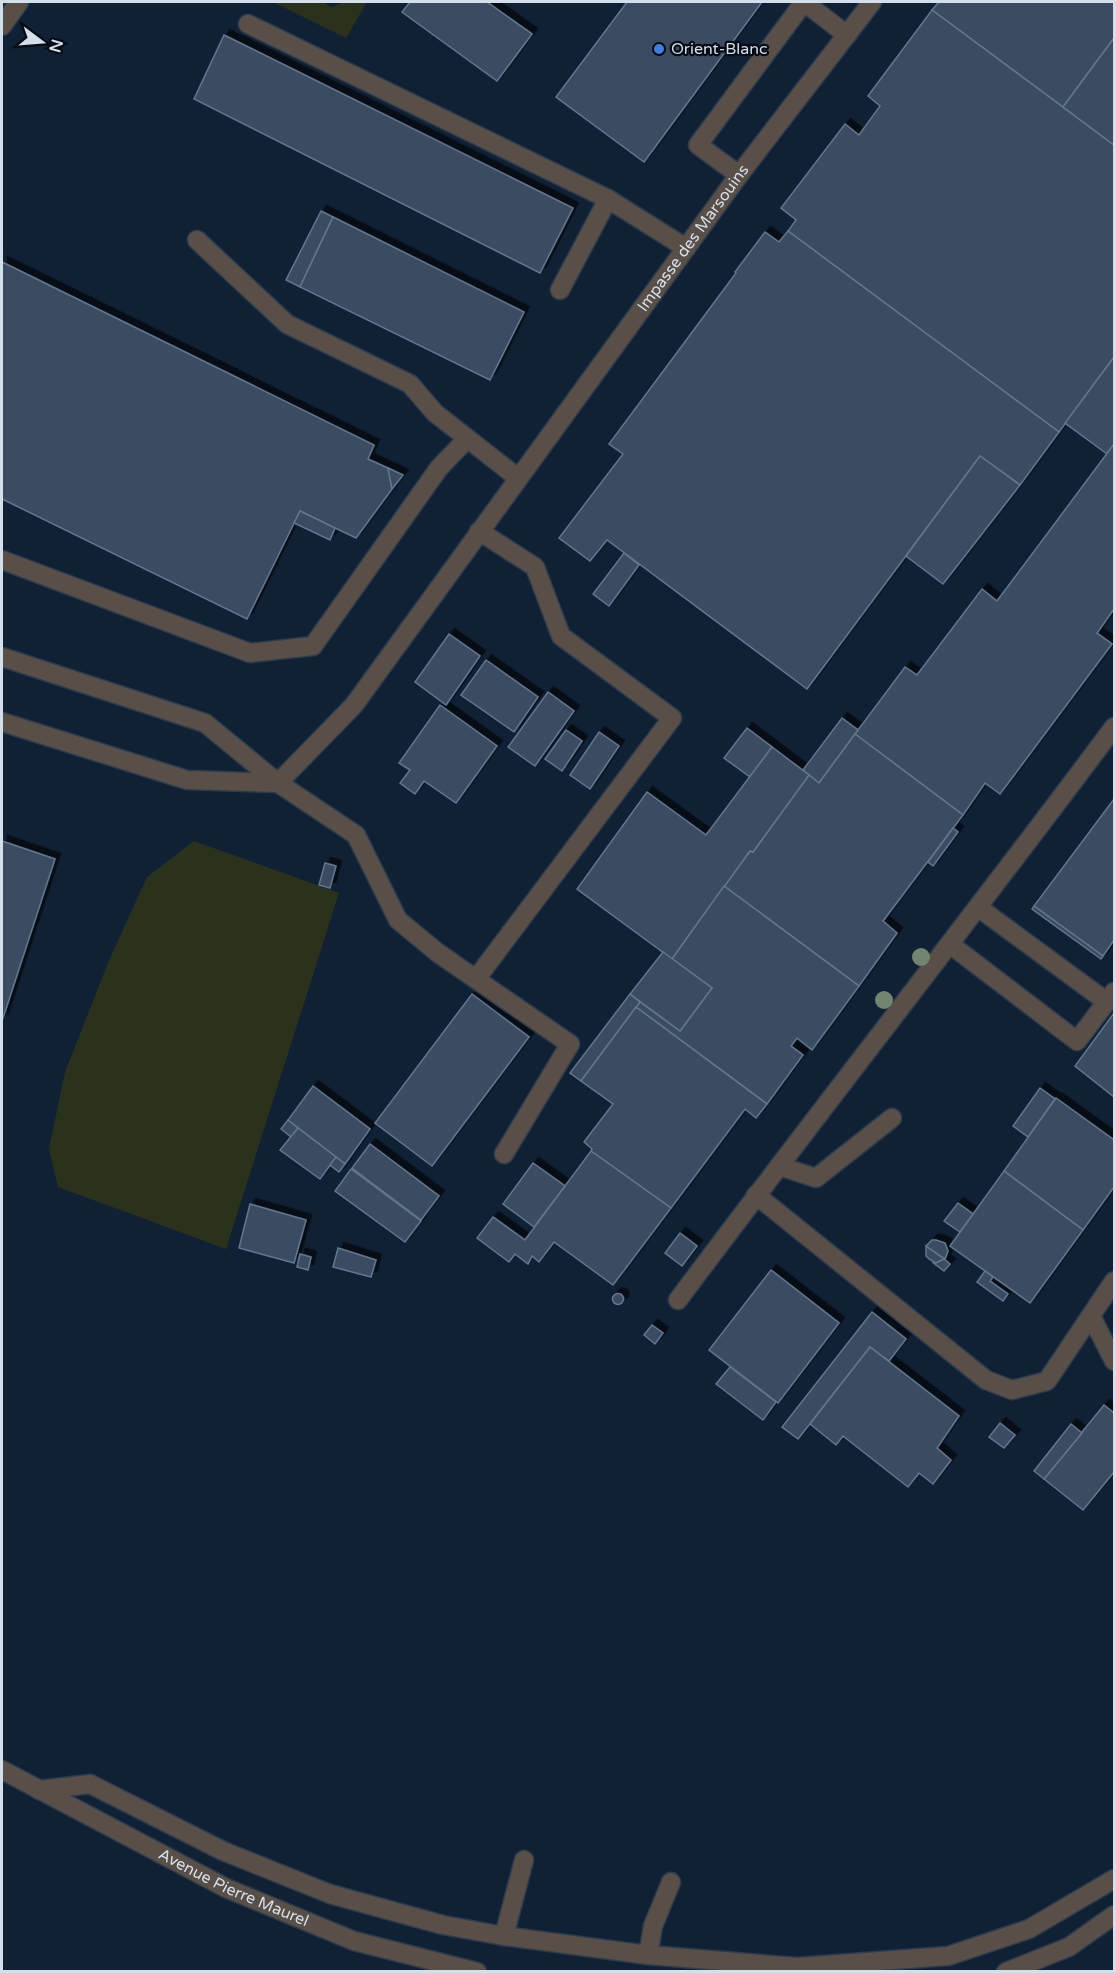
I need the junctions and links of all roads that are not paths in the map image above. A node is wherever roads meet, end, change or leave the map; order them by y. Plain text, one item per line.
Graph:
1 (19, 2) edge
2 (872, 2) edge
3 (248, 24) dead end
4 (2, 26) edge
5 (847, 35) junction
6 (740, 175) junction
7 (608, 200) junction
8 (197, 240) dead end
9 (686, 248) junction
10 (560, 290) dead end
11 (467, 440) junction
12 (518, 478) junction
13 (479, 531) junction
14 (2, 560) edge
15 (2, 657) edge
16 (2, 722) edge
17 (1114, 727) edge
18 (278, 783) junction
19 (979, 908) junction
20 (951, 945) junction
21 (476, 980) junction
22 (1111, 997) edge
23 (892, 1118) dead end
24 (504, 1154) dead end
25 (779, 1166) junction
26 (756, 1195) junction
27 (1114, 1281) edge
28 (678, 1299) dead end
29 (1109, 1302) edge
30 (1091, 1316) junction
31 (1114, 1361) edge
32 (2, 1770) edge
33 (39, 1790) junction
34 (524, 1860) dead end
35 (1114, 1879) edge
36 (671, 1882) dead end
37 (1114, 1915) edge
38 (504, 1936) junction
39 (648, 1955) junction
40 (477, 1971) edge
41 (1006, 1971) edge

1 - 4 street
2 - 5 street, Impasse des Marsouins
3 - 7 street
5 - 6 street, Impasse des Marsouins
5 - 6 street
6 - 9 street, Impasse des Marsouins
7 - 9 street
7 - 10 street
8 - 11 street
9 - 12 street, Impasse des Marsouins
11 - 12 street
11 - 14 street
12 - 13 street, Impasse des Marsouins
13 - 18 street, Impasse des Marsouins
13 - 21 street
15 - 18 street
16 - 18 street
17 - 19 street
18 - 21 street
19 - 20 street
19 - 22 street
20 - 22 street
20 - 25 street
21 - 24 street
23 - 25 street
25 - 26 street
26 - 28 street
26 - 30 street
27 - 29 street
29 - 30 street
30 - 31 street
32 - 33 street, Avenue Pierre Maurel
33 - 38 street
33 - 40 street, Avenue Pierre Maurel
34 - 38 street
35 - 39 street
36 - 39 street
37 - 41 street
38 - 39 street

